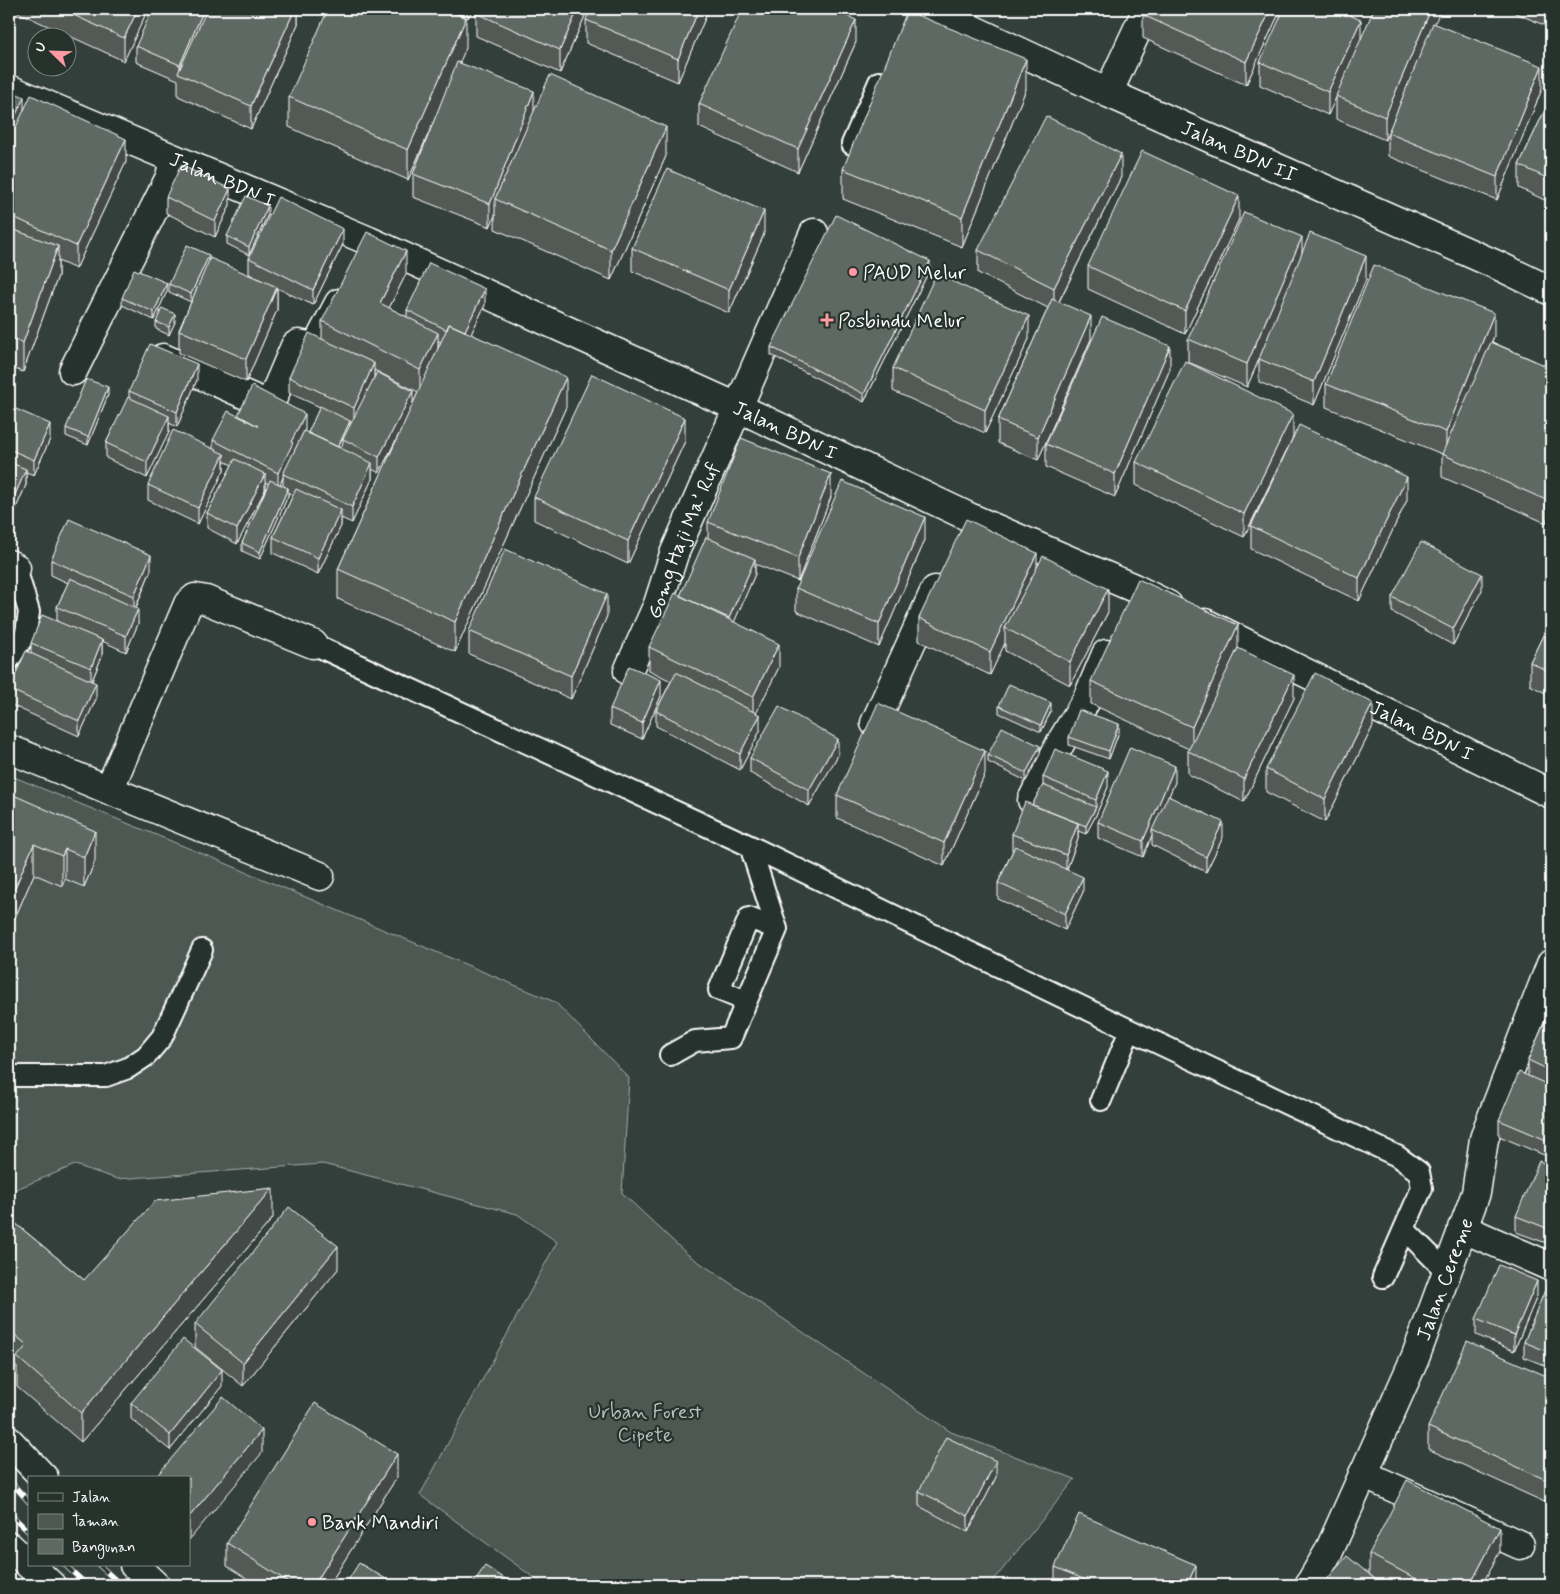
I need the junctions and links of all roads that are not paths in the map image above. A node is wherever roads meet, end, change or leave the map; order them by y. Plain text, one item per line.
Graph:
1 (929, 9) edge
2 (1147, 9) edge
3 (886, 64) edge
4 (9, 90) edge
5 (1108, 93) junction
6 (852, 144) edge
7 (174, 159) junction
8 (814, 233) dead end
9 (369, 241) junction
10 (1551, 291) edge
11 (147, 351) edge
12 (73, 371) dead end
13 (737, 408) junction
14 (969, 517) junction
15 (956, 542) edge
16 (12, 566) edge
17 (944, 569) edge
18 (1115, 632) edge
19 (313, 644) joint
20 (9, 660) edge
21 (628, 672) edge
22 (875, 722) edge
23 (9, 748) edge
24 (109, 790) junction
25 (1551, 794) edge
26 (1032, 800) edge
27 (750, 846) junction
28 (320, 876) dead end
29 (777, 929) junction
30 (202, 950) dead end
31 (1551, 964) edge
32 (746, 1001) junction
33 (1130, 1030) junction
34 (670, 1055) dead end
35 (9, 1076) edge
36 (1101, 1100) dead end
37 (1404, 1228) junction
38 (1462, 1228) junction
39 (1551, 1267) edge
40 (1447, 1272) junction
41 (1383, 1276) dead end
42 (9, 1441) edge
43 (1363, 1474) junction
44 (42, 1476) edge
45 (1520, 1545) dead end
46 (9, 1546) edge
47 (28, 1564) edge
48 (31, 1566) edge
49 (135, 1566) edge
50 (51, 1585) edge
51 (155, 1585) edge
52 (1309, 1585) edge

1 - 5 street, Jalan BDN II
2 - 5 street
3 - 6 lane
4 - 7 street, Jalan BDN I
5 - 10 street, Jalan BDN II
7 - 9 street, Jalan BDN I
7 - 12 street
8 - 13 street, Gomg Haji Ma’ Ruf
9 - 11 street
9 - 13 street, Jalan BDN I
13 - 14 street, Jalan BDN I
13 - 21 street, Gomg Haji Ma’ Ruf
14 - 15 street
14 - 25 street, Jalan BDN I
16 - 20 lane
17 - 22 street
18 - 26 street
19 - 24 street
19 - 27 lane
23 - 24 street
24 - 28 street
27 - 29 lane
27 - 33 lane
29 - 32 lane
29 - 32 lane
30 - 35 lane
31 - 38 street, Jalan Cereme
32 - 34 lane
33 - 36 lane
33 - 37 lane
37 - 40 lane
37 - 41 lane
38 - 39 street
38 - 40 street, Jalan Cereme
40 - 43 street, Jalan Cereme
42 - 44 street
43 - 45 street
43 - 52 street, Jalan Cereme
46 - 47 street
48 - 50 street
49 - 51 street

